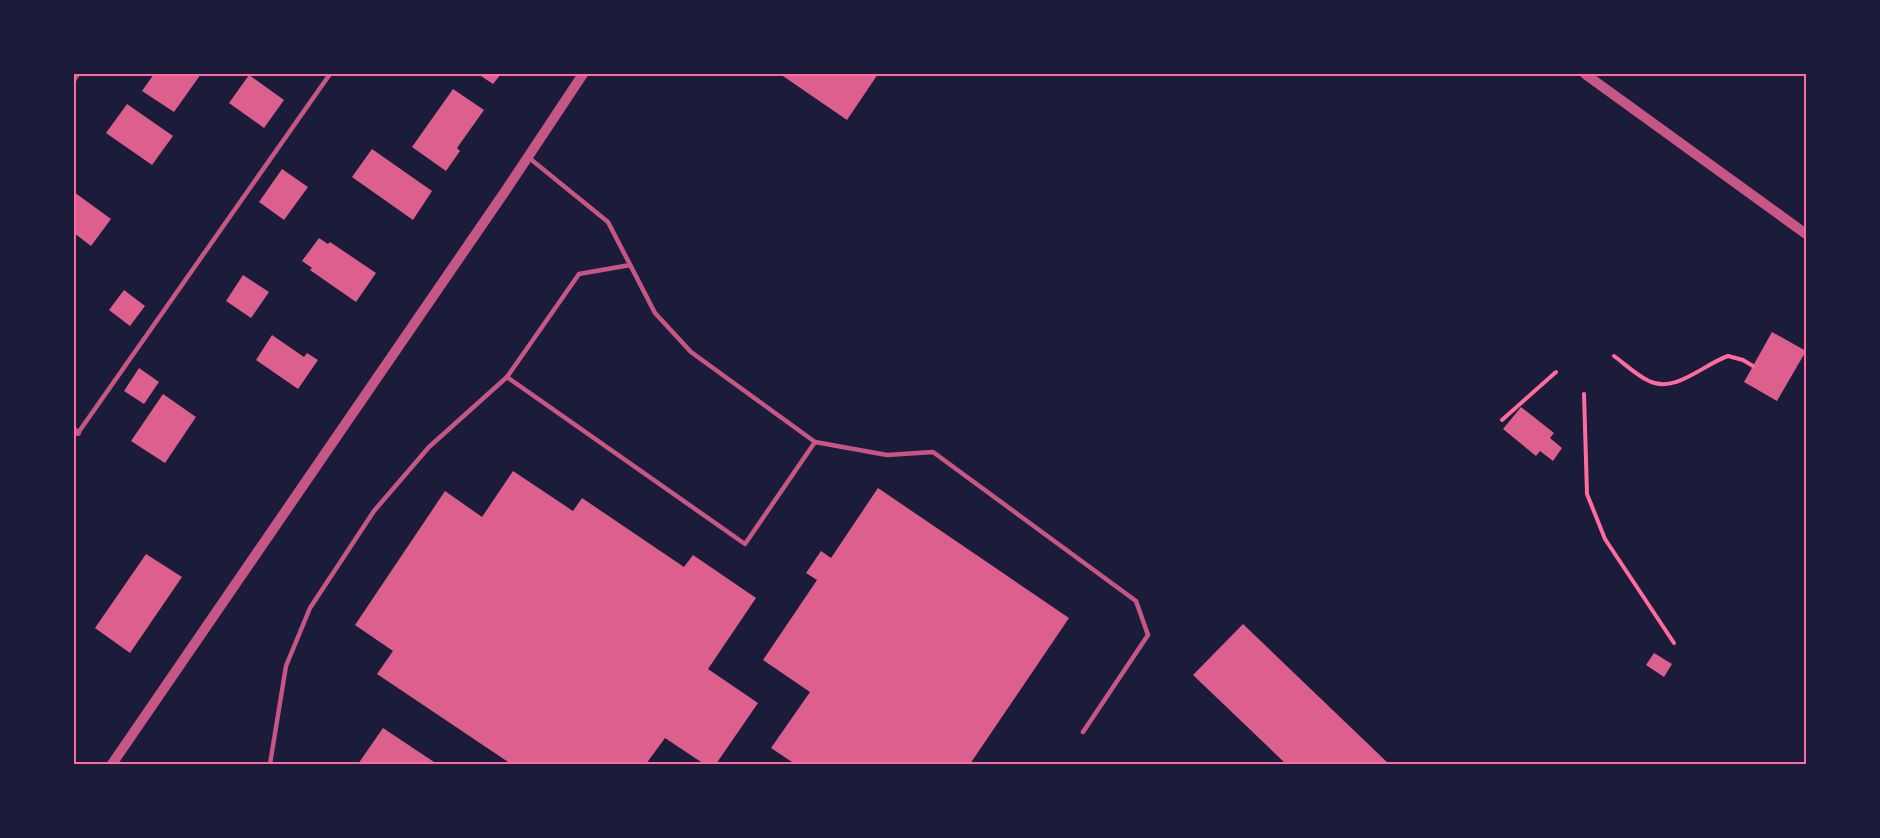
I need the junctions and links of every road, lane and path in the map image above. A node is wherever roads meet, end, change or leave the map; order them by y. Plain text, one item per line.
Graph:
1 (77, 74) edge
2 (330, 74) edge
3 (583, 74) edge
4 (1585, 74) edge
5 (1596, 77) edge
6 (74, 79) edge
7 (528, 156) junction
8 (1806, 234) edge
9 (630, 265) junction
10 (1614, 356) dead end
11 (1753, 366) dead end
12 (1556, 372) dead end
13 (507, 377) junction
14 (1584, 394) dead end
15 (1503, 420) dead end
16 (76, 431) edge
17 (815, 442) junction
18 (1674, 643) dead end
19 (1083, 732) dead end
20 (112, 765) edge
21 (270, 765) edge

1 - 6 street
2 - 16 lane
3 - 7 street
4 - 5 street
5 - 8 street
7 - 9 lane
7 - 20 street
9 - 13 lane
9 - 17 lane
10 - 11 path
12 - 15 path
13 - 17 lane
13 - 21 lane
14 - 18 path
17 - 19 lane

